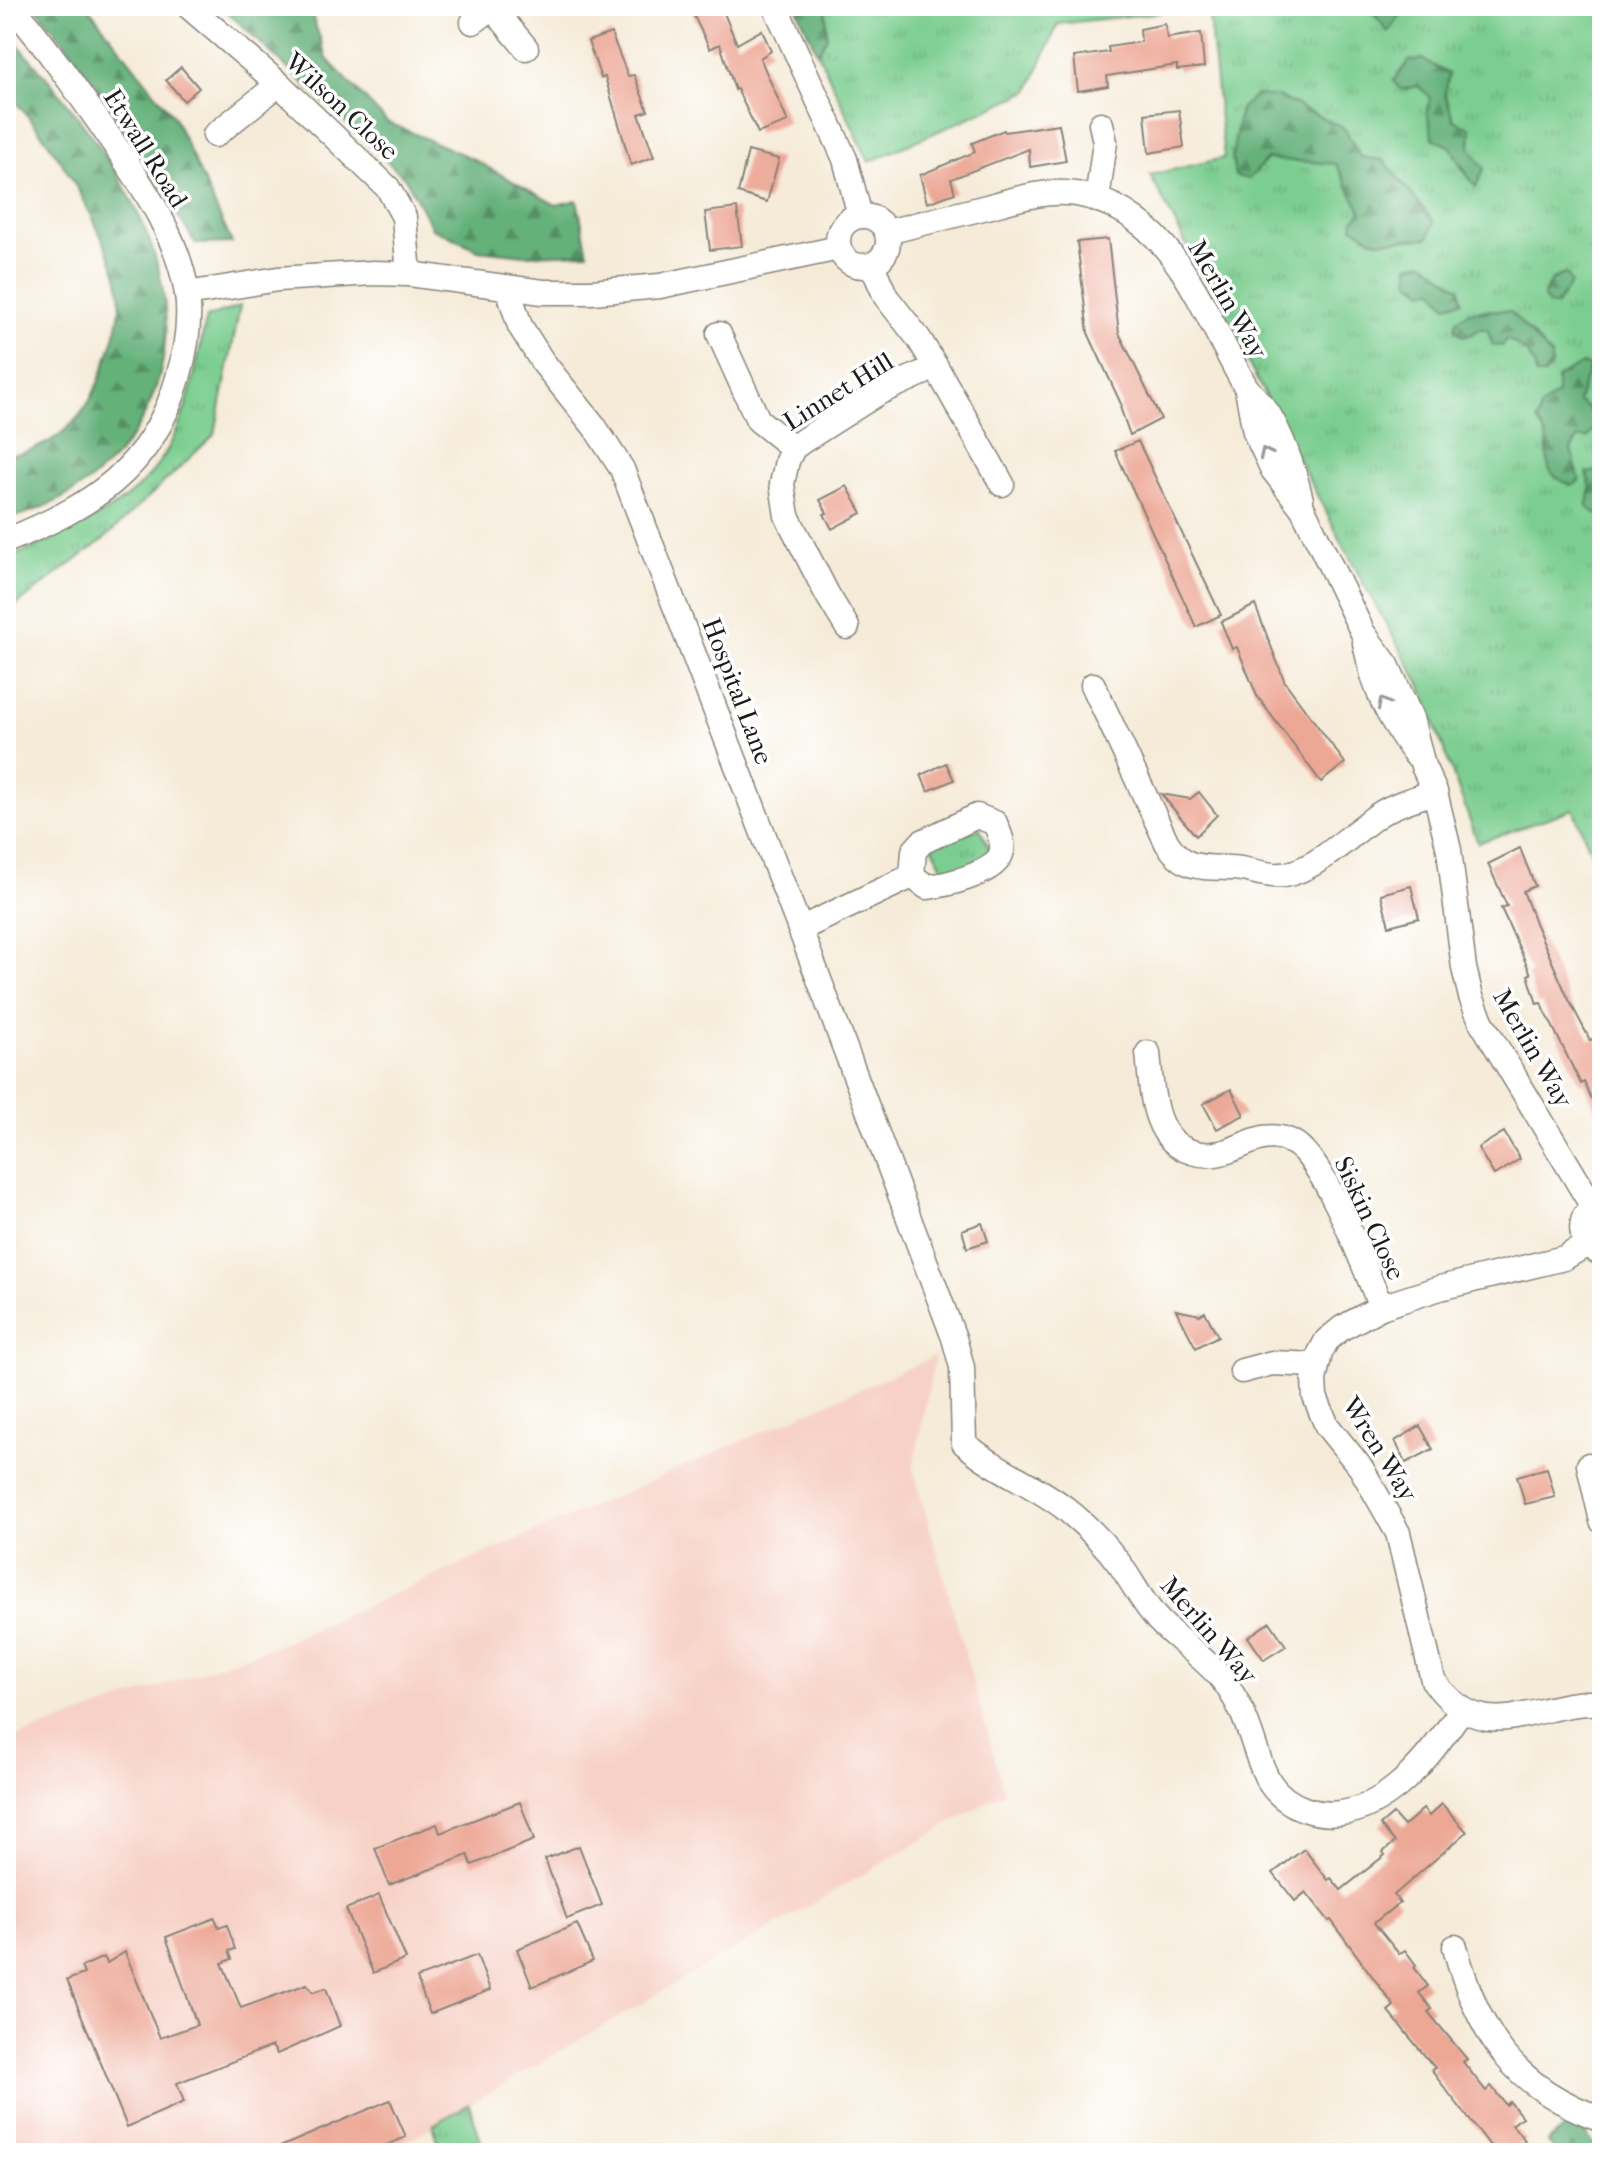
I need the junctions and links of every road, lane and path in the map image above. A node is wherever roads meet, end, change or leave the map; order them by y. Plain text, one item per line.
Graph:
1 (12, 6) edge
2 (188, 6) edge
3 (775, 6) edge
4 (485, 12) edge
5 (526, 48) dead end
6 (279, 84) junction
7 (1101, 124) dead end
8 (215, 135) dead end
9 (1097, 200) junction
10 (860, 216) junction
11 (887, 232) junction
12 (839, 248) junction
13 (872, 265) junction
14 (409, 274) junction
15 (508, 289) junction
16 (187, 294) junction
17 (719, 334) dead end
18 (936, 367) junction
19 (793, 448) junction
20 (1002, 484) dead end
21 (6, 541) edge
22 (847, 627) dead end
23 (1093, 685) dead end
24 (1435, 792) junction
25 (912, 876) dead end
26 (800, 929) junction
27 (1148, 1053) dead end
28 (1598, 1205) edge
29 (1594, 1249) edge
30 (1381, 1307) junction
31 (1316, 1365) junction
32 (1242, 1371) dead end
33 (964, 1443) joint
34 (1589, 1465) dead end
35 (1602, 1521) edge
36 (1602, 1703) edge
37 (1461, 1710) junction
38 (1455, 1947) dead end
39 (1602, 2119) edge

1 - 16 street, Etwall Road
2 - 6 street, Wilson Close
3 - 10 street
4 - 5 street
6 - 8 street
6 - 14 street, Wilson Close
7 - 9 street
9 - 11 street, Merlin Way
9 - 24 street, Merlin Way
10 - 11 street
10 - 12 street
11 - 13 street
12 - 13 street
12 - 15 street
13 - 18 street, Linnet Hill
14 - 15 street
14 - 16 street
15 - 26 street, Hospital Lane
16 - 21 street, Etwall Road
17 - 19 street
18 - 19 street, Linnet Hill
18 - 20 street
19 - 22 street, Linnet Hill
23 - 24 street
24 - 28 street, Merlin Way
25 - 26 street
26 - 33 street, Hospital Lane
27 - 30 street, Siskin Close
28 - 29 street
29 - 30 street
30 - 31 street
31 - 32 street
31 - 37 street, Wren Way
33 - 37 street, Merlin Way
34 - 35 street
36 - 37 street
38 - 39 street

